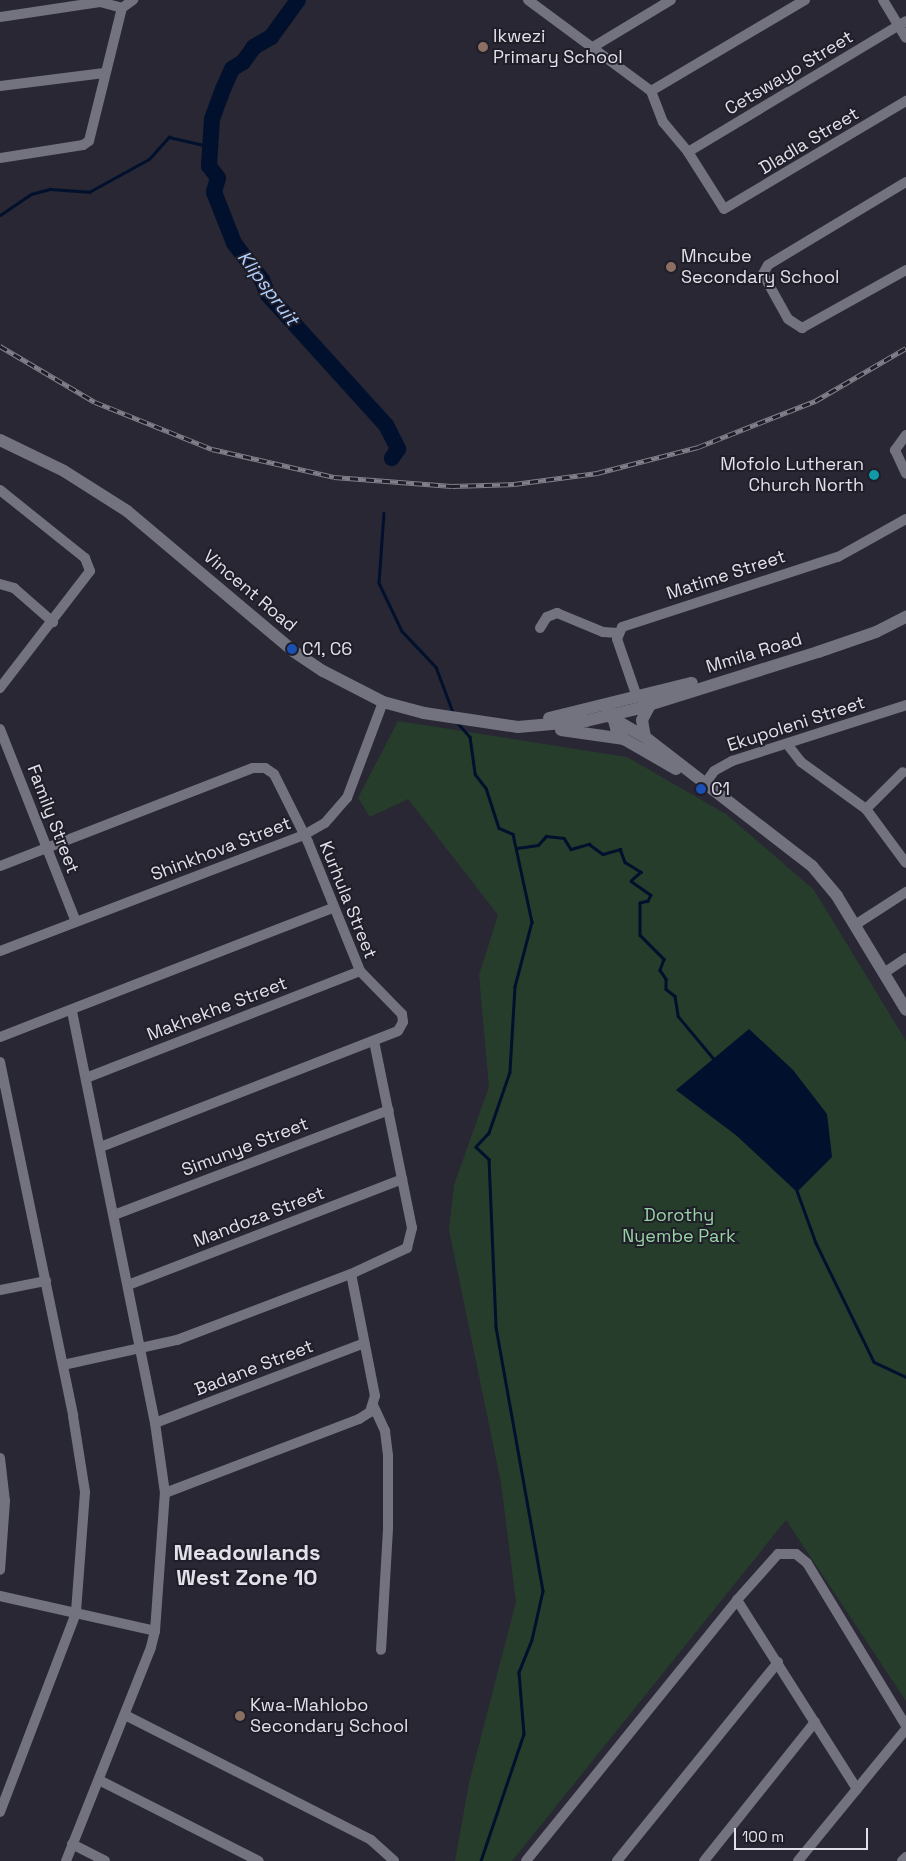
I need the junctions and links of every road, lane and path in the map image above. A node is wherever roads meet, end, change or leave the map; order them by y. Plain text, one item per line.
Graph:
1 (133, 0) edge
2 (671, 0) edge
3 (805, 0) edge
4 (883, 0) edge
5 (534, 1) edge
6 (122, 8) junction
7 (0, 17) edge
8 (902, 23) edge
9 (906, 38) edge
10 (594, 47) junction
11 (104, 73) junction
12 (0, 86) edge
13 (651, 91) junction
14 (906, 101) edge
15 (688, 152) junction
16 (0, 158) edge
17 (906, 182) edge
18 (906, 270) edge
19 (906, 435) edge
20 (0, 440) edge
21 (906, 474) edge
22 (0, 490) edge
23 (906, 519) edge
24 (0, 584) edge
25 (906, 610) edge
26 (906, 617) edge
27 (53, 622) junction
28 (540, 628) dead end
29 (618, 633) junction
30 (820, 648) junction
31 (0, 688) edge
32 (637, 697) junction
33 (383, 702) junction
34 (618, 702) junction
35 (650, 705) junction
36 (906, 705) edge
37 (611, 716) junction
38 (552, 718) junction
39 (497, 723) junction
40 (541, 727) junction
41 (0, 729) edge
42 (645, 737) junction
43 (624, 738) junction
44 (787, 744) junction
45 (904, 772) dead end
46 (704, 785) junction
47 (866, 809) junction
48 (304, 835) junction
49 (47, 848) junction
50 (906, 864) edge
51 (0, 866) edge
52 (906, 892) edge
53 (333, 908) junction
54 (76, 922) junction
55 (855, 925) junction
56 (0, 951) edge
57 (906, 958) edge
58 (360, 971) junction
59 (884, 973) junction
60 (72, 1010) junction
61 (906, 1010) edge
62 (0, 1037) edge
63 (374, 1041) junction
64 (0, 1062) edge
65 (86, 1078) junction
66 (389, 1110) junction
67 (100, 1147) junction
68 (402, 1180) junction
69 (114, 1216) junction
70 (351, 1274) junction
71 (46, 1281) junction
72 (128, 1285) junction
73 (0, 1290) edge
74 (364, 1343) junction
75 (140, 1351) junction
76 (63, 1365) junction
77 (373, 1405) junction
78 (155, 1423) junction
79 (0, 1458) edge
80 (165, 1493) junction
81 (0, 1570) edge
82 (0, 1596) edge
83 (737, 1600) junction
84 (76, 1613) junction
85 (155, 1631) junction
86 (381, 1650) dead end
87 (778, 1662) junction
88 (124, 1715) junction
89 (815, 1722) junction
90 (906, 1728) edge
91 (99, 1780) junction
92 (857, 1789) junction
93 (0, 1812) edge
94 (72, 1844) junction
95 (906, 1857) edge
96 (66, 1861) edge
97 (105, 1861) edge
98 (259, 1861) edge
99 (394, 1861) edge
100 (526, 1861) edge
101 (617, 1861) edge
102 (704, 1861) edge
103 (798, 1861) edge
104 (902, 1861) edge

1 - 6 street
2 - 10 street
3 - 13 street
4 - 8 street
5 - 10 street
6 - 7 street
6 - 11 street
8 - 9 street
8 - 15 street, Cetswayo Street
10 - 13 street
11 - 12 street
11 - 16 street
13 - 15 street
14 - 15 street, Dladla Street
17 - 18 street
19 - 21 street
20 - 33 main road, Vincent Road
22 - 27 street
23 - 29 street, Matime Street
24 - 27 street
25 - 30 main road, Mmila Road
26 - 30 main road, Mmila Road
27 - 31 street
28 - 29 street
29 - 32 street
30 - 32 main road, Mmila Road
30 - 35 main road, Mmila Road
32 - 34 main road, Mmila Road
33 - 39 main road, Vincent Road
33 - 48 street, Shinkhova Street
34 - 37 main road
34 - 38 main road, Vincent Road
35 - 37 main road, Mmila Road
35 - 42 main road
36 - 44 street, Ekupoleni Street
37 - 38 main road
37 - 40 main road, Vincent Road
37 - 42 main road
37 - 43 main road
38 - 39 main road, Vincent Road
39 - 40 main road, Vincent Road
40 - 43 main road
41 - 49 street, Family Street
42 - 46 main road
43 - 46 main road
44 - 46 street, Ekupoleni Street
44 - 47 street
45 - 47 street
46 - 55 main road
47 - 50 street
48 - 49 street, Kurhula Street
48 - 53 street, Kurhula Street
48 - 54 street, Shinkhova Street
49 - 51 street, Kurhula Street
49 - 54 street, Family Street
52 - 55 street
53 - 58 street, Kurhula Street
53 - 60 street
54 - 56 street, Shinkhova Street
55 - 59 main road
57 - 59 street
58 - 63 street, Kurhula Street
58 - 65 street, Makhekhe Street
59 - 61 main road
60 - 62 street
60 - 65 street
63 - 66 street
63 - 67 street, Kurhula Street
64 - 71 street
65 - 67 street
66 - 68 street
66 - 69 street, Simunye Street
67 - 69 street
68 - 70 street
68 - 72 street, Mandoza Street
69 - 72 street
70 - 74 street
70 - 75 street
71 - 73 street
71 - 76 street
72 - 75 street
74 - 77 street
74 - 78 street, Badane Street
75 - 76 street
75 - 78 street
76 - 84 street
77 - 80 street
77 - 86 street
78 - 80 street
79 - 81 street
80 - 85 street
82 - 84 street
83 - 87 street
83 - 90 street
83 - 100 street
84 - 85 street
84 - 93 street
85 - 88 street
87 - 89 street
87 - 101 street
88 - 91 street
88 - 99 street
89 - 92 street
89 - 102 street
90 - 92 street
91 - 94 street
91 - 98 street
92 - 103 street
94 - 96 street
94 - 97 street
95 - 104 street

